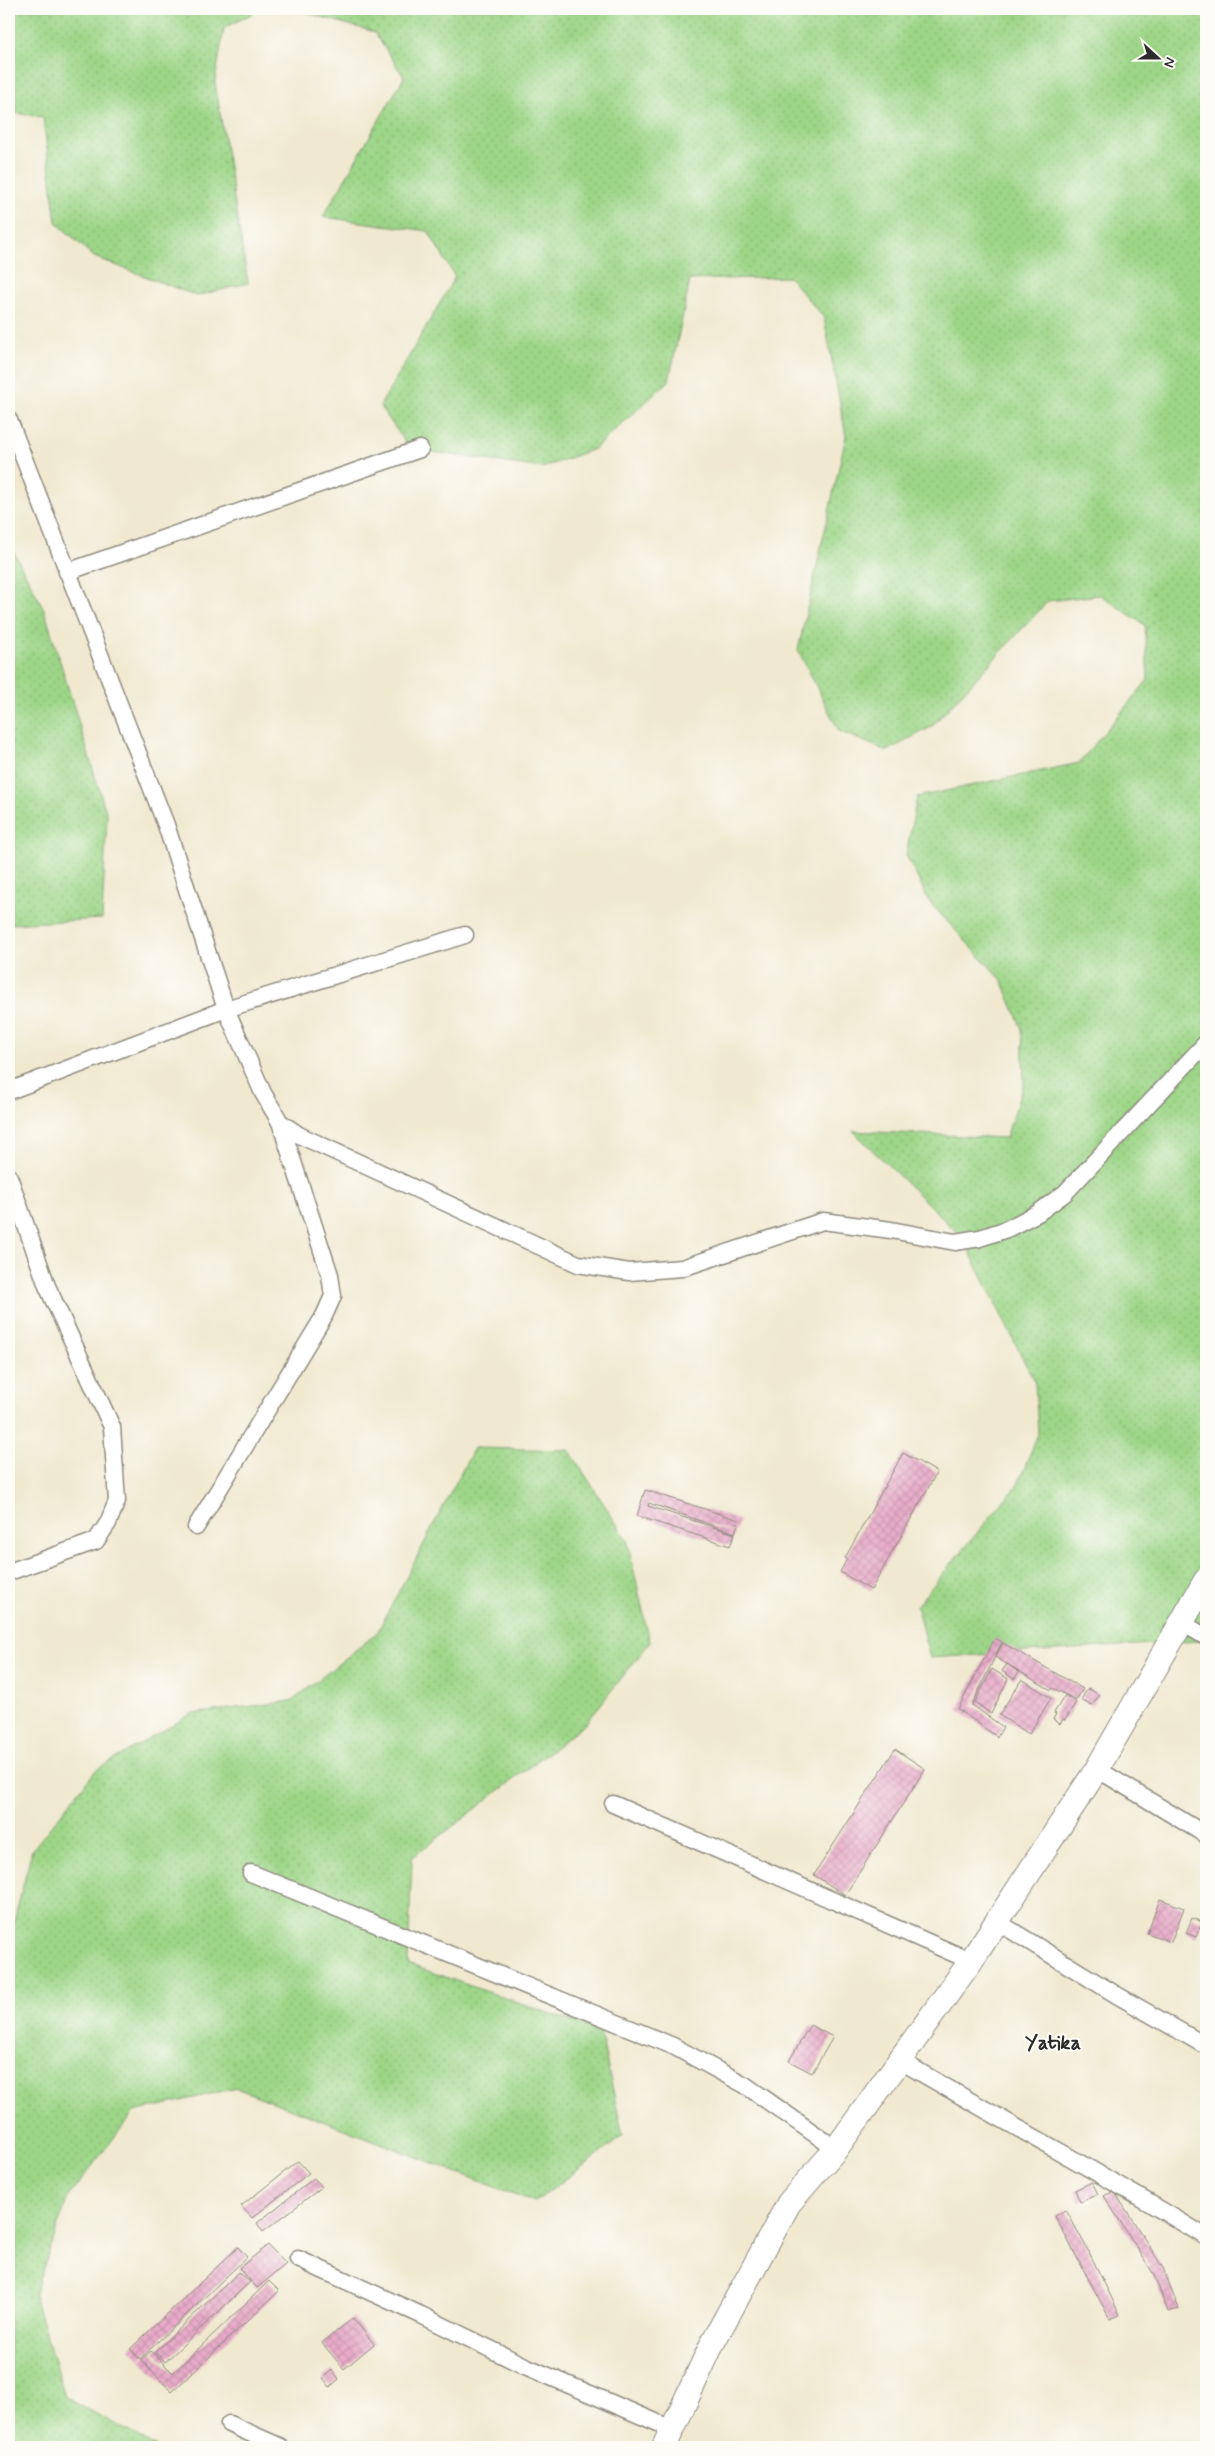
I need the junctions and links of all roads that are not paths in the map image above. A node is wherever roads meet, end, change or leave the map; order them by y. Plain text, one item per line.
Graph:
1 (9, 420) edge
2 (420, 449) dead end
3 (67, 572) junction
4 (465, 935) dead end
5 (226, 1009) junction
6 (1206, 1043) edge
7 (9, 1091) edge
8 (280, 1122) junction
9 (9, 1177) edge
10 (196, 1527) dead end
11 (9, 1572) edge
12 (1206, 1580) edge
13 (1182, 1622) junction
14 (1206, 1637) edge
15 (1097, 1769) junction
16 (613, 1804) dead end
17 (1206, 1835) edge
18 (251, 1873) dead end
19 (996, 1921) junction
20 (971, 1961) junction
21 (1206, 2046) edge
22 (901, 2061) junction
23 (836, 2149) junction
24 (1206, 2236) edge
25 (298, 2259) dead end
26 (229, 2424) dead end
27 (668, 2438) edge
28 (281, 2447) edge

1 - 3 street
2 - 3 street
3 - 5 street
4 - 5 street
5 - 7 street
5 - 8 street
6 - 8 street
8 - 10 street
9 - 11 street
12 - 13 main road
13 - 14 street
13 - 15 main road
15 - 17 street
15 - 19 main road
16 - 20 street
18 - 23 street
19 - 20 main road
19 - 21 street
20 - 22 main road
22 - 23 main road
22 - 24 street
23 - 27 main road
25 - 27 street
26 - 28 street

